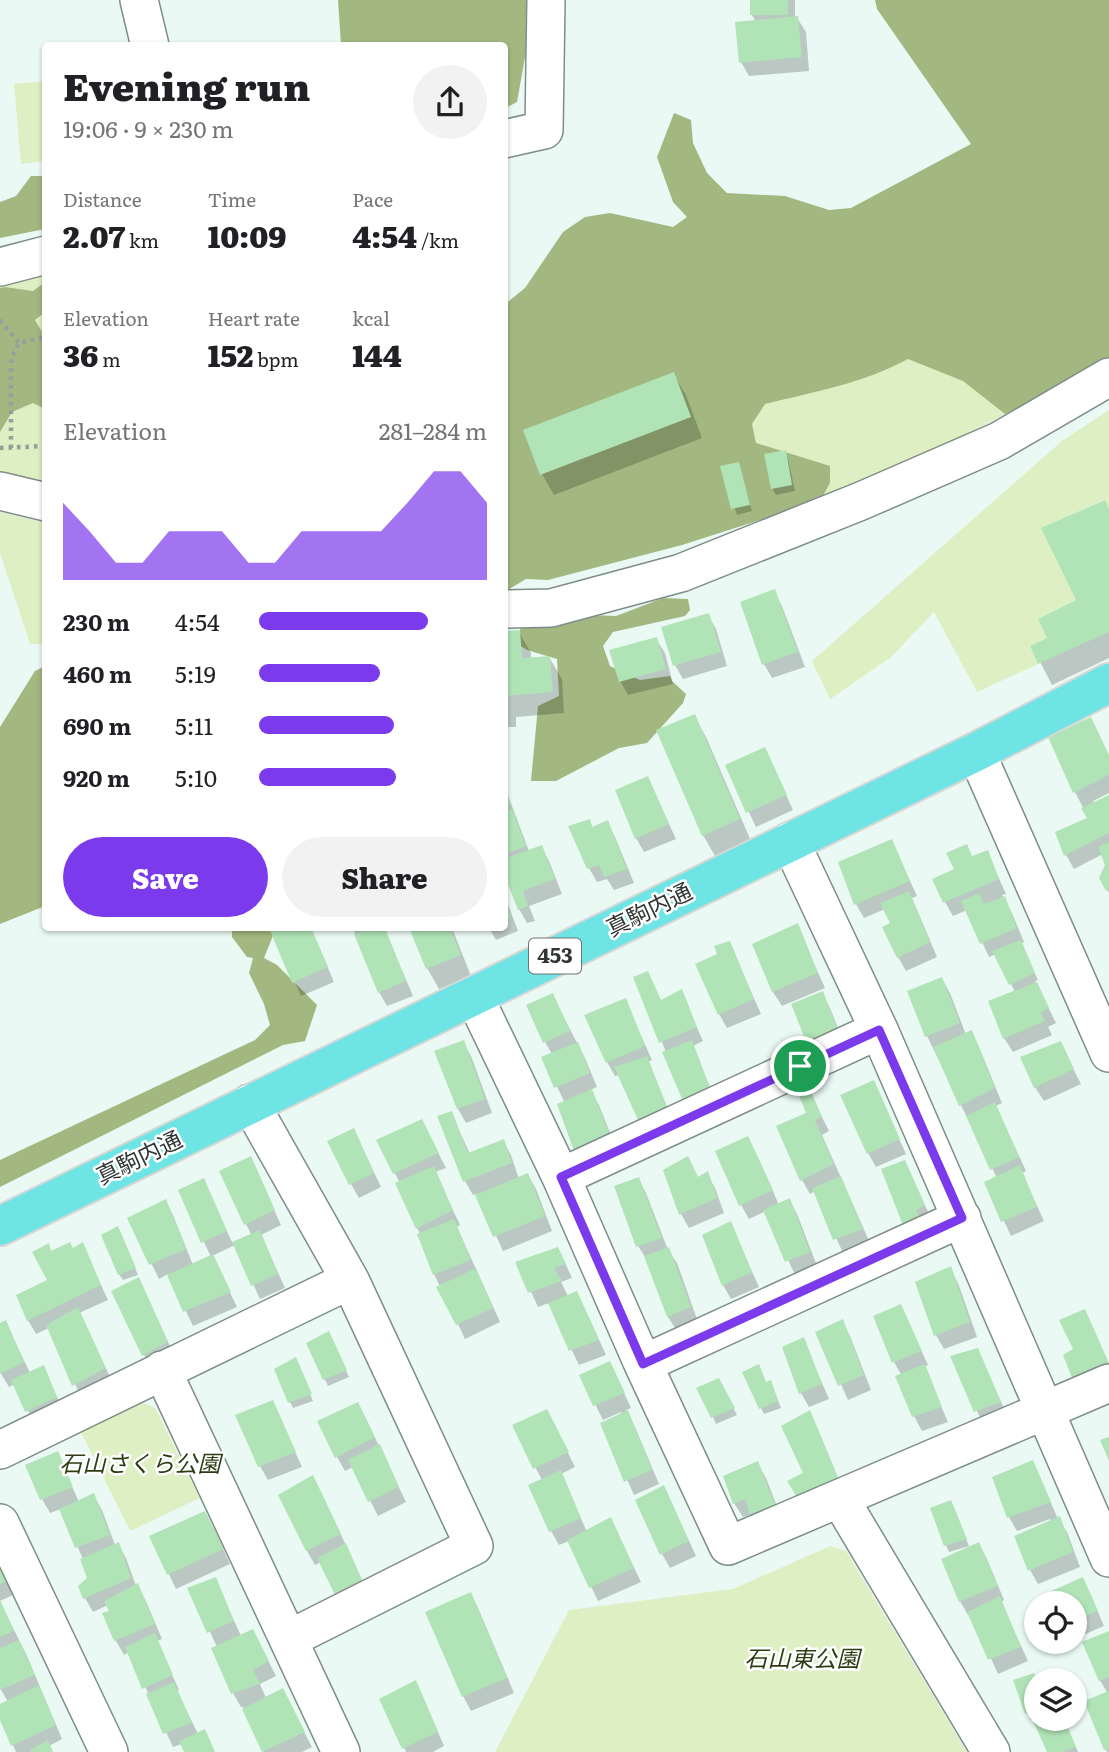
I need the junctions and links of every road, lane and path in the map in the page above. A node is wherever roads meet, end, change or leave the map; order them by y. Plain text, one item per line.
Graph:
1 (139, 0) edge
2 (546, 0) edge
3 (149, 42) edge
4 (508, 138) edge
5 (42, 255) edge
6 (0, 267) edge
7 (0, 320) edge
8 (42, 338) edge
9 (19, 343) junction
10 (1109, 377) edge
11 (42, 446) edge
12 (0, 448) edge
13 (11, 449) junction
14 (0, 491) edge
15 (42, 501) edge
16 (508, 609) edge
17 (1109, 683) edge
18 (976, 752) junction
19 (790, 841) junction
20 (474, 996) junction
21 (879, 1030) junction
22 (1107, 1041) edge
23 (250, 1103) junction
24 (561, 1177) junction
25 (962, 1218) junction
26 (0, 1226) edge
27 (350, 1280) junction
28 (643, 1364) junction
29 (162, 1370) junction
30 (1109, 1383) edge
31 (1046, 1412) junction
32 (0, 1450) edge
33 (840, 1499) junction
34 (0, 1523) edge
35 (1109, 1558) edge
36 (289, 1639) junction
37 (109, 1752) edge
38 (341, 1752) edge
39 (991, 1752) edge

1 - 3 street
2 - 4 street
5 - 6 street
7 - 9 path
8 - 9 path
9 - 13 path
10 - 16 street
11 - 13 path
12 - 13 path
14 - 15 street
17 - 18 highway, 真駒内通 / 453
18 - 19 highway, 真駒内通 / 453
18 - 22 street
19 - 20 highway, 真駒内通 / 453
19 - 21 street
20 - 23 highway, 真駒内通 / 453
20 - 24 street
21 - 24 street
21 - 25 street
23 - 26 highway, 真駒内通 / 453
23 - 27 street
24 - 28 street
25 - 28 street
25 - 31 street
27 - 29 street
27 - 36 street
28 - 33 street
29 - 32 street
29 - 36 street
30 - 31 street
31 - 33 street
31 - 35 street
33 - 39 street
34 - 37 street
36 - 38 street

